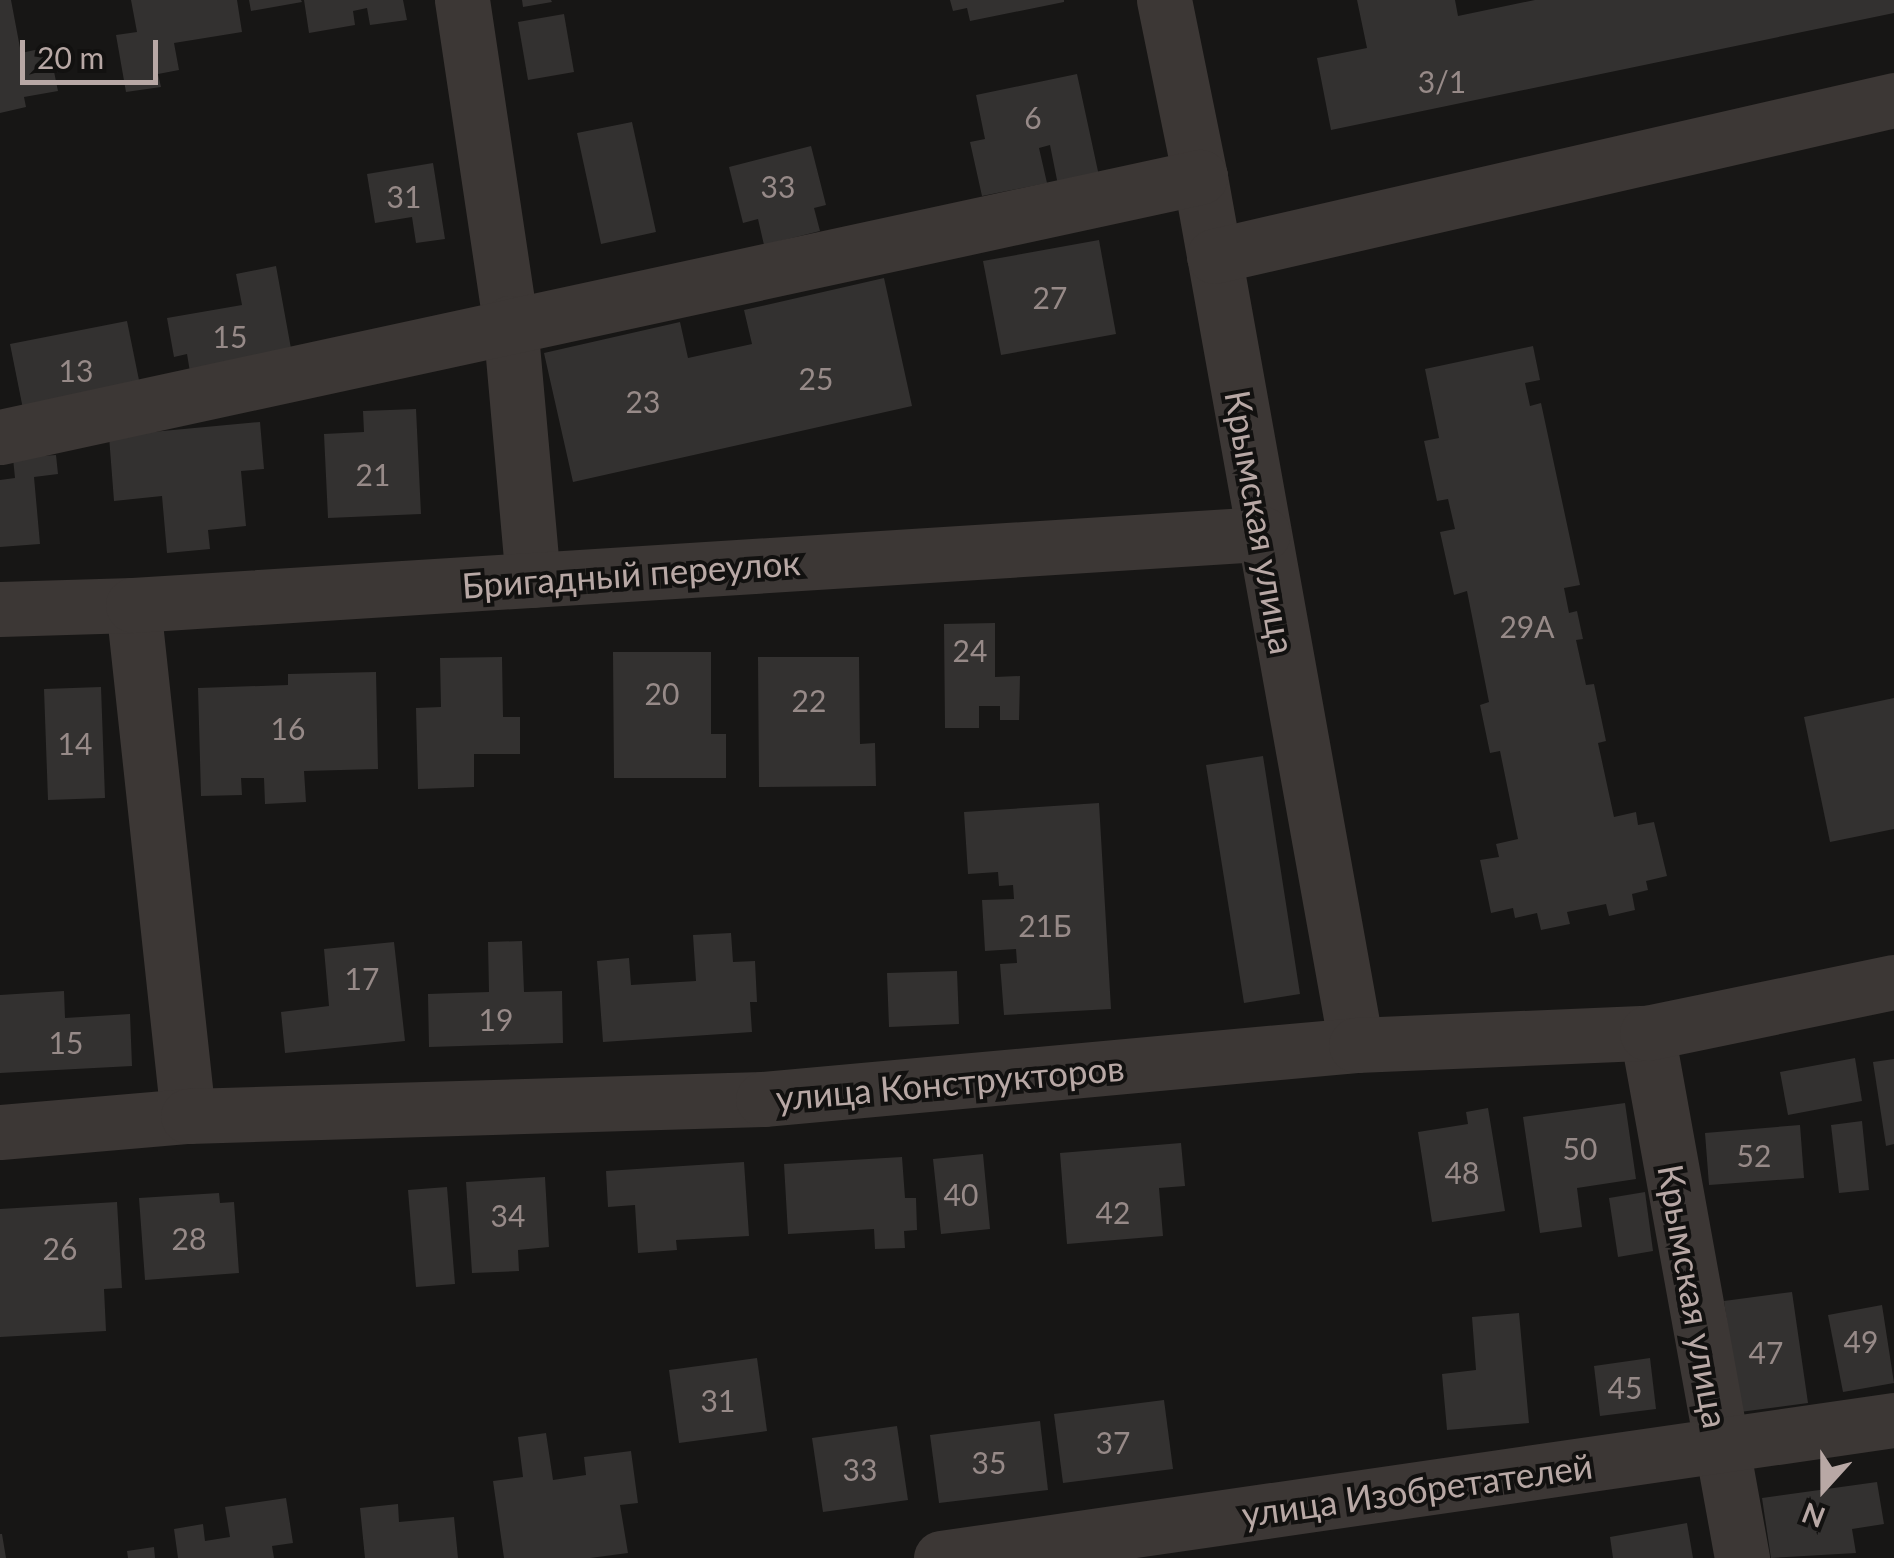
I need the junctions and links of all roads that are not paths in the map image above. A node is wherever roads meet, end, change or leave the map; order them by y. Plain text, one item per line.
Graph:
1 (462, 0) edge
2 (1164, 0) edge
3 (1894, 100) edge
4 (1200, 177) junction
5 (1214, 256) junction
6 (510, 324) junction
7 (0, 437) edge
8 (1263, 534) junction
9 (533, 580) junction
10 (133, 605) junction
11 (0, 608) edge
12 (1894, 982) edge
13 (1646, 1033) junction
14 (1356, 1045) junction
15 (188, 1116) junction
16 (0, 1132) edge
17 (1894, 1420) edge
18 (1721, 1446) junction
19 (941, 1558) edge
20 (1742, 1558) edge

1 - 6 street
2 - 4 street, Крымская улица
3 - 5 street
4 - 5 street, Крымская улица
4 - 6 street
5 - 8 street, Крымская улица
6 - 7 street
6 - 9 street
8 - 9 street, Бригадный переулок
8 - 14 street, Крымская улица
9 - 10 street, Бригадный переулок
10 - 11 street, Бригадный переулок
10 - 15 street
12 - 13 street, улица Конструкторов
13 - 14 street, улица Конструкторов
13 - 18 street, Крымская улица
14 - 15 street, улица Конструкторов
15 - 16 street, улица Конструкторов
17 - 18 street, улица Изобретателей
18 - 19 street, улица Изобретателей
18 - 20 street, Крымская улица

